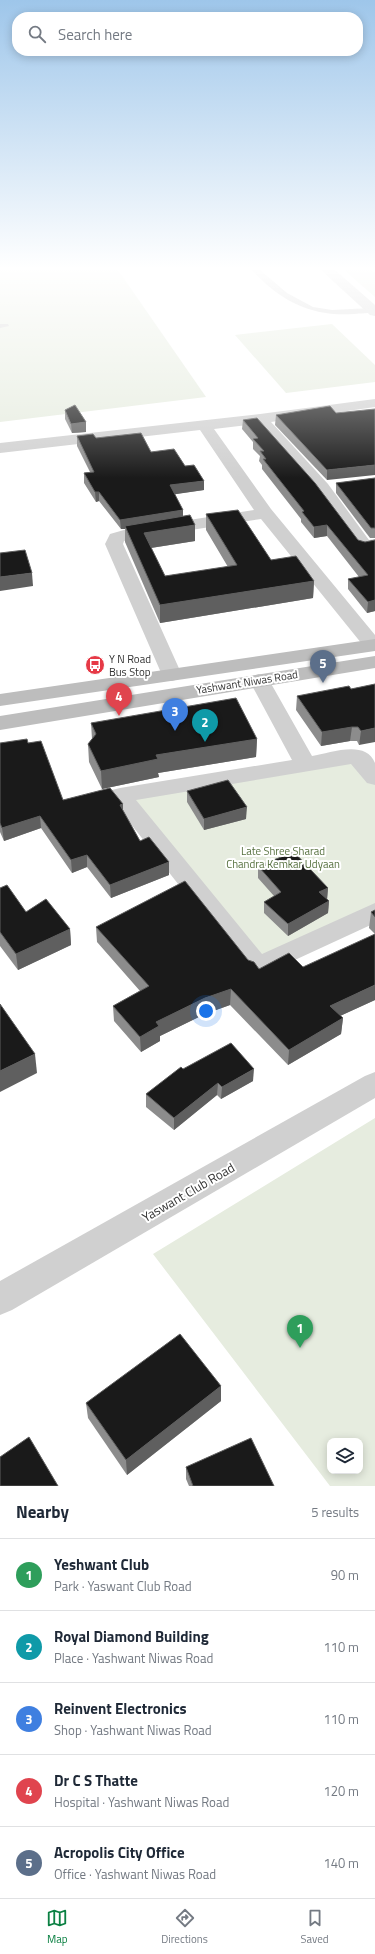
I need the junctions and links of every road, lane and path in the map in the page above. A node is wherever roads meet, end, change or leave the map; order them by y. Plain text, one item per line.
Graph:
1 (375, 403) edge
2 (260, 419) junction
3 (204, 425) junction
4 (0, 448) edge
5 (265, 513) junction
6 (375, 544) edge
7 (374, 651) edge
8 (172, 675) junction
9 (259, 680) junction
10 (0, 700) edge
11 (0, 723) edge
12 (306, 765) junction
13 (375, 778) edge
14 (375, 912) edge
15 (375, 1084) edge
16 (0, 1299) edge

1 - 2 street
2 - 3 street
2 - 6 street
3 - 4 street
3 - 5 street
5 - 7 street
5 - 8 street
7 - 8 main road, Yashwant Niwas Road
7 - 9 main road, Yashwant Niwas Road
8 - 10 main road, Yashwant Niwas Road
9 - 11 main road, Yashwant Niwas Road
9 - 12 street
12 - 13 street
12 - 14 street
15 - 16 street, Yaswant Club Road

